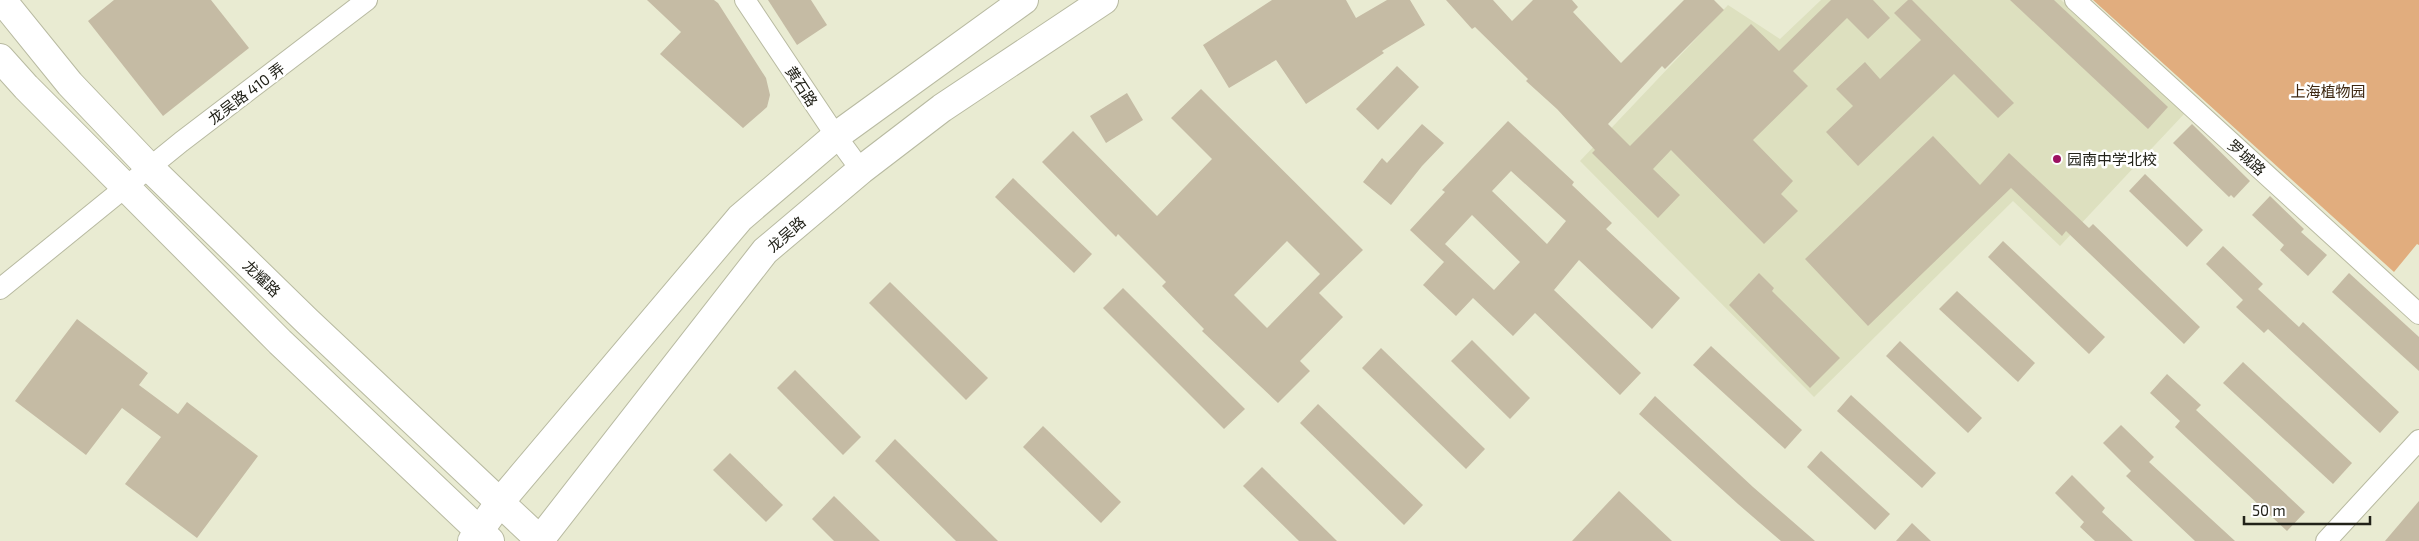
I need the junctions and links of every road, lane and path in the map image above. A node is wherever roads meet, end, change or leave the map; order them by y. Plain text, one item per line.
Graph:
1 (2, 0) edge
2 (367, 0) edge
3 (745, 0) edge
4 (1024, 0) edge
5 (1104, 0) edge
6 (2076, 0) edge
7 (0, 58) edge
8 (836, 136) junction
9 (150, 168) junction
10 (861, 170) junction
11 (125, 187) junction
12 (0, 289) edge
13 (2419, 314) edge
14 (2419, 440) edge
15 (500, 502) junction
16 (480, 538) edge
17 (540, 540) edge
18 (2326, 541) edge

1 - 9 main road, 龙耀路
2 - 9 street, 龙吴路 410 弄
3 - 8 street, 黄石路
4 - 8 main road
5 - 10 main road, 龙吴路
6 - 13 street, 罗城路
7 - 11 main road
8 - 10 street, 黄石路
8 - 15 main road
9 - 11 street, 龙吴路 410 弄
9 - 15 main road, 龙耀路
10 - 17 main road, 龙吴路
11 - 12 street, 龙吴路 410 弄
11 - 16 main road
14 - 18 street
15 - 16 main road
15 - 17 main road, 龙耀路

